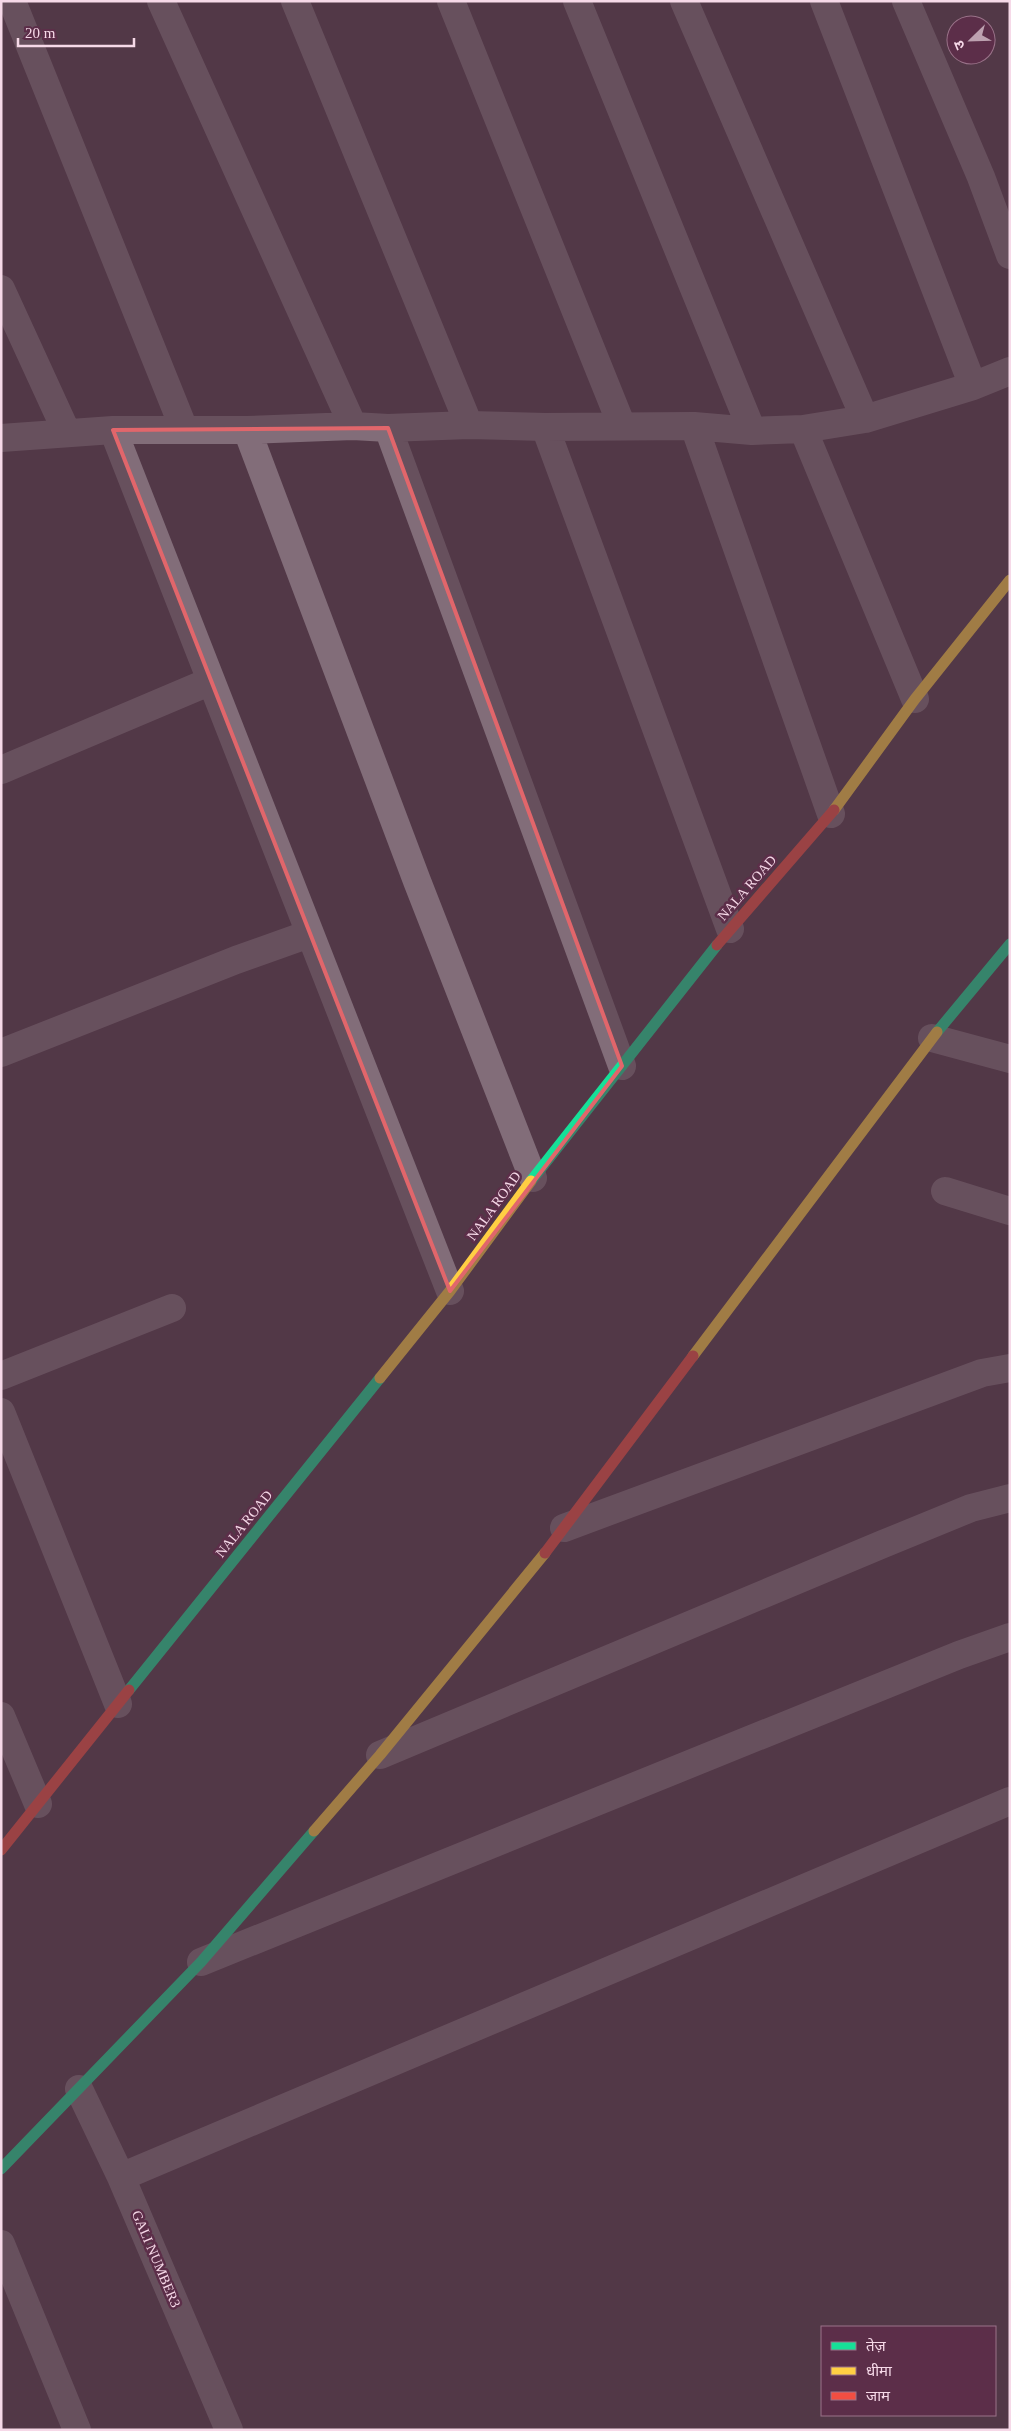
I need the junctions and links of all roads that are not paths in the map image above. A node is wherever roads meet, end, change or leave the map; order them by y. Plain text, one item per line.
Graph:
1 (12, 1) edge
2 (161, 1) edge
3 (295, 1) edge
4 (451, 1) edge
5 (577, 1) edge
6 (684, 1) edge
7 (824, 1) edge
8 (906, 1) edge
9 (1010, 255) edge
10 (1, 288) edge
11 (1010, 372) edge
12 (973, 386) junction
13 (866, 419) junction
14 (469, 425) junction
15 (353, 426) junction
16 (622, 426) junction
17 (694, 426) junction
18 (545, 427) junction
19 (388, 428) junction
20 (184, 429) junction
21 (803, 429) junction
22 (113, 430) junction
23 (247, 430) junction
24 (752, 431) junction
25 (67, 433) junction
26 (1, 438) edge
27 (1010, 580) edge
28 (211, 681) junction
29 (915, 699) junction
30 (1, 770) edge
31 (831, 814) junction
32 (730, 929) junction
33 (310, 934) junction
34 (1010, 944) edge
35 (932, 1038) junction
36 (1, 1053) edge
37 (1010, 1059) edge
38 (622, 1066) junction
39 (534, 1178) junction
40 (945, 1191) dead end
41 (1010, 1211) edge
42 (450, 1291) junction
43 (172, 1308) dead end
44 (1010, 1368) edge
45 (1, 1376) edge
46 (1, 1412) edge
47 (1010, 1498) edge
48 (564, 1528) junction
49 (1010, 1637) edge
50 (118, 1704) junction
51 (1, 1716) edge
52 (380, 1755) junction
53 (1010, 1800) edge
54 (38, 1804) junction
55 (1, 1850) edge
56 (201, 1962) junction
57 (79, 2089) junction
58 (1, 2169) edge
59 (121, 2177) junction
60 (1, 2244) edge
61 (77, 2430) edge
62 (229, 2430) edge

1 - 20 street
2 - 15 street
3 - 14 street
4 - 16 street
5 - 24 street
6 - 13 street
7 - 12 street
8 - 9 street
10 - 25 street
11 - 12 street
12 - 13 street
13 - 21 street
14 - 18 street
14 - 19 street
15 - 19 street
15 - 23 street
16 - 17 street
16 - 18 street
17 - 24 street
17 - 31 street
18 - 32 street
19 - 38 street
20 - 22 street
20 - 23 street
21 - 24 street
21 - 29 street
22 - 25 street
22 - 28 street
23 - 39 street
25 - 26 street
27 - 29 street, NALA ROAD
28 - 30 street
28 - 33 street
29 - 31 street, NALA ROAD
31 - 32 street, NALA ROAD
32 - 38 street, NALA ROAD
33 - 36 street
33 - 42 street
34 - 35 street
35 - 37 street
35 - 48 street
38 - 39 street, NALA ROAD
39 - 42 street, NALA ROAD
40 - 41 street
42 - 50 street, NALA ROAD
43 - 45 street
44 - 48 street
46 - 50 street
47 - 52 street
48 - 52 street
49 - 56 street
50 - 54 street, NALA ROAD
51 - 54 street
52 - 56 street
53 - 59 street
54 - 55 street, NALA ROAD
56 - 57 street
57 - 58 street
57 - 59 street, GALI NUMBER3
59 - 62 street, GALI NUMBER3
60 - 61 street

